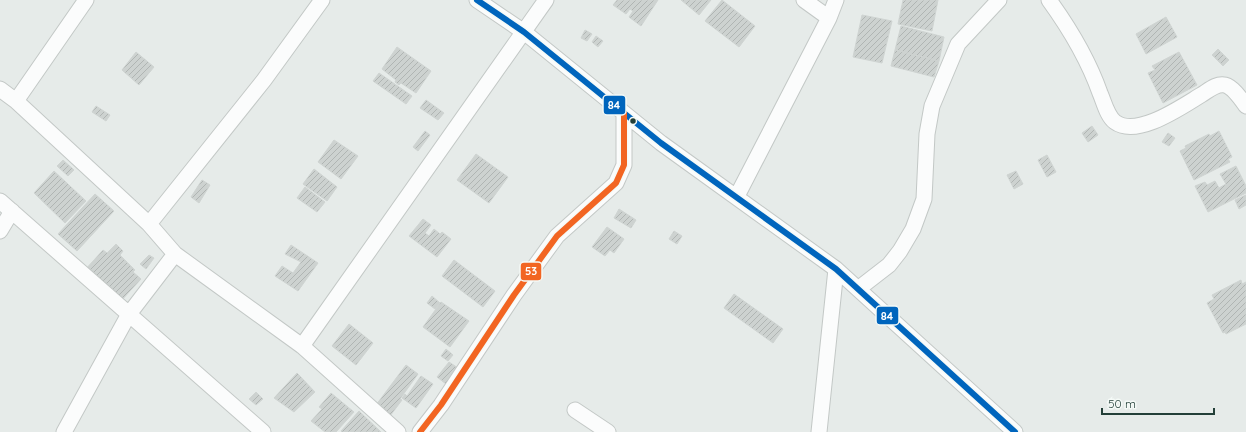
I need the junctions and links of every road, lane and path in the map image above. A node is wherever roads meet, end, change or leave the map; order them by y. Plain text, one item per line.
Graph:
1 (86, 0) edge
2 (322, 0) edge
3 (477, 0) edge
4 (546, 0) edge
5 (804, 0) edge
6 (836, 0) edge
7 (999, 0) edge
8 (1049, 0) edge
9 (829, 18) junction
10 (524, 32) junction
11 (0, 89) edge
12 (16, 101) junction
13 (1246, 106) edge
14 (624, 113) junction
15 (736, 196) junction
16 (0, 201) edge
17 (12, 211) junction
18 (149, 224) junction
19 (0, 231) edge
20 (175, 254) junction
21 (836, 269) junction
22 (858, 289) junction
23 (129, 314) junction
24 (302, 346) junction
25 (575, 410) dead end
26 (64, 432) edge
27 (263, 432) edge
28 (398, 432) edge
29 (420, 432) edge
30 (608, 432) edge
31 (819, 432) edge
32 (1015, 432) edge

1 - 12 street
2 - 18 street
3 - 10 street
4 - 10 street
5 - 9 street
6 - 9 street
7 - 22 street
8 - 13 street
9 - 15 street
10 - 14 street
10 - 24 street
11 - 12 street
12 - 18 street
14 - 15 street
14 - 29 street
15 - 21 street
16 - 17 street
17 - 19 street
17 - 23 street
18 - 20 street
20 - 23 street
20 - 24 street
21 - 22 street
21 - 31 street
22 - 32 street
23 - 26 street
23 - 27 street
24 - 28 street
25 - 30 street

